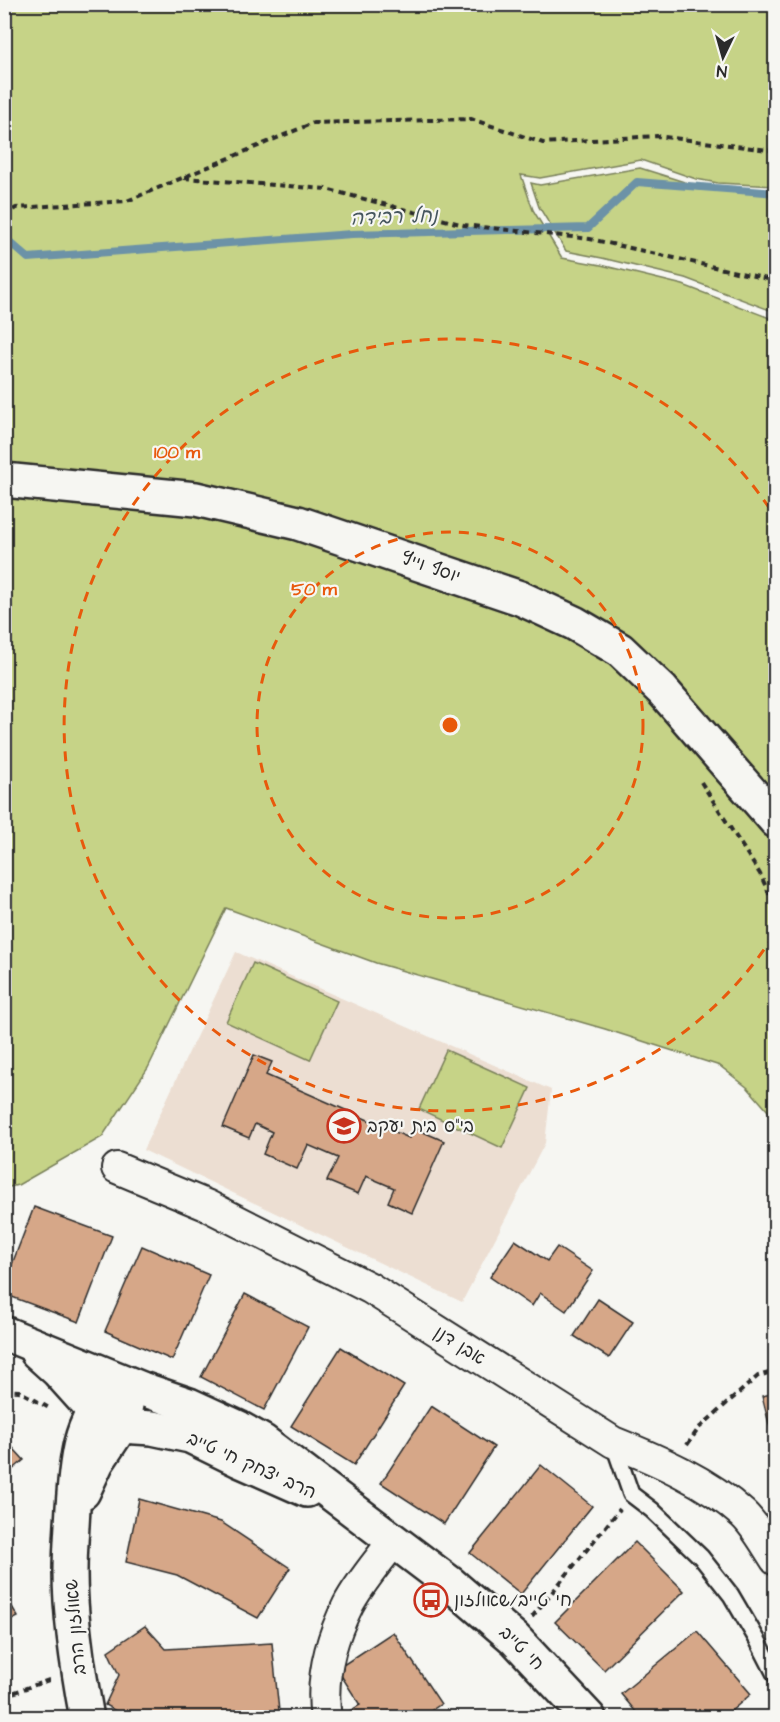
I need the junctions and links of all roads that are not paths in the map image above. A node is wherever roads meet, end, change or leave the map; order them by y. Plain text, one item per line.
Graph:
1 (4, 480) edge
2 (776, 821) edge
3 (117, 1168) dead end
4 (12, 1336) edge
5 (125, 1383) junction
6 (107, 1418) junction
7 (613, 1442) junction
8 (346, 1506) junction
9 (394, 1540) junction
10 (776, 1560) edge
11 (776, 1676) edge
12 (87, 1718) edge
13 (326, 1718) edge
14 (589, 1718) edge

1 - 2 street, יוסף וייץ
3 - 7 street, אבן דנן
4 - 5 street, הרב יצחק חי טייב
4 - 6 street
5 - 6 street, שאולזון הרב
5 - 8 street, הרב יצחק חי טייב
6 - 8 street, הרב יצחק חי טייב
6 - 12 street, שאולזון הרב
7 - 10 street, אבן דנן
7 - 11 lane
8 - 9 street, הרב יצחק חי טייב
9 - 13 street
9 - 14 street, חי טייב

